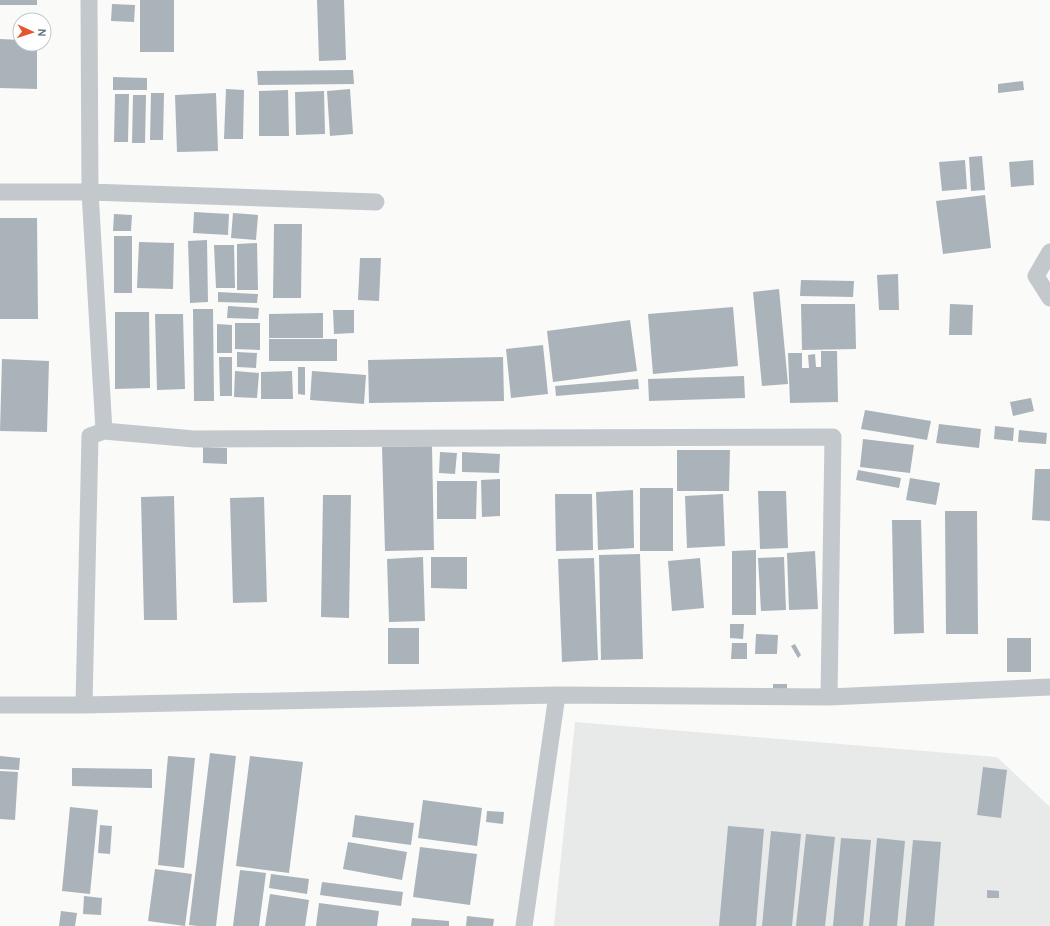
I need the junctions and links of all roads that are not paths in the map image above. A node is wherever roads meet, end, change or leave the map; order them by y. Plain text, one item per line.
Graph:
1 (89, 0) edge
2 (0, 192) edge
3 (90, 192) junction
4 (376, 202) dead end
5 (1050, 252) edge
6 (1050, 298) edge
7 (104, 431) junction
8 (1050, 687) edge
9 (557, 695) junction
10 (829, 697) junction
11 (0, 705) edge
12 (84, 705) junction
13 (524, 926) edge

1 - 3 street
2 - 3 street
3 - 4 street
3 - 7 street
5 - 6 street
7 - 10 street
7 - 12 street
8 - 10 street
9 - 10 street
9 - 12 street
9 - 13 street
11 - 12 street

